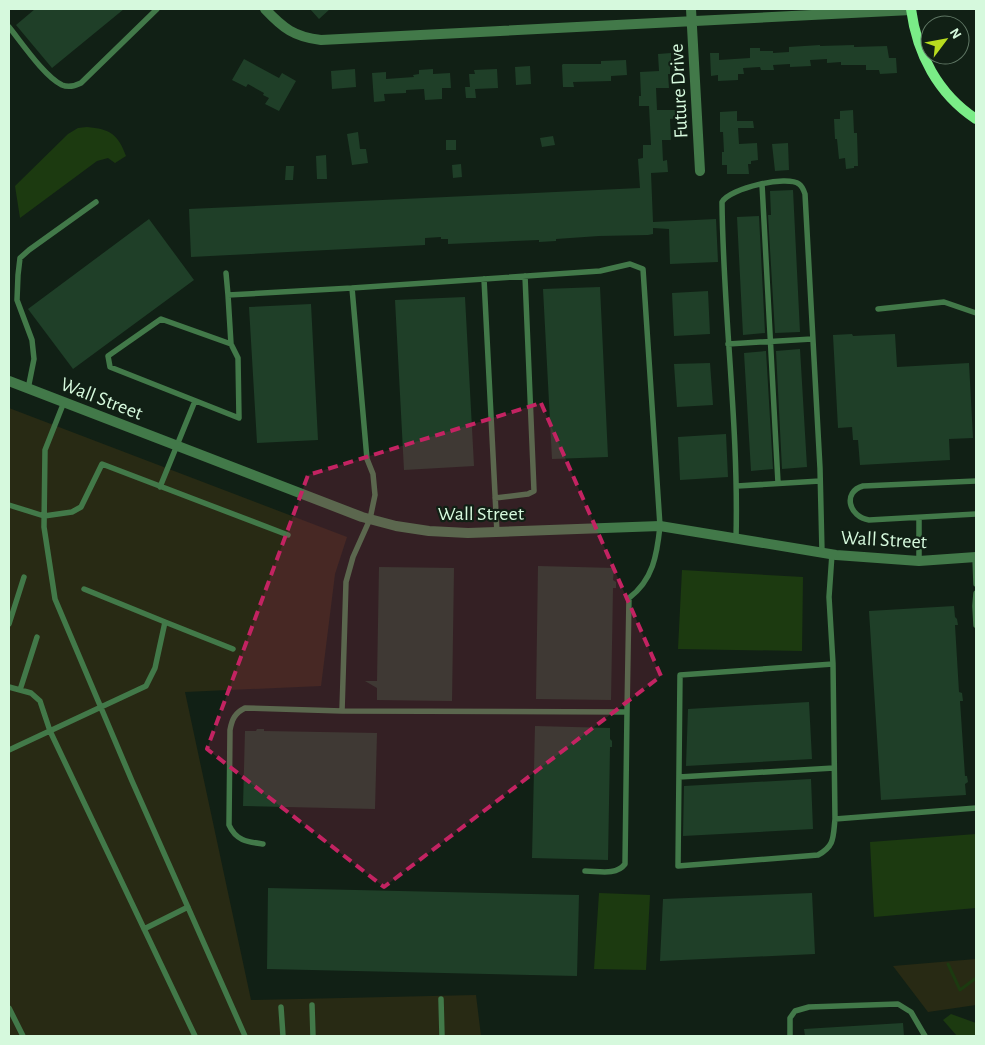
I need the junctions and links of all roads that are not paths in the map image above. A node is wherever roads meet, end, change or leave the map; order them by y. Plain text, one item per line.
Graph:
1 (157, 9) edge
2 (265, 9) edge
3 (691, 9) edge
4 (911, 9) edge
5 (692, 22) junction
6 (9, 26) edge
7 (976, 119) edge
8 (700, 171) dead end
9 (762, 184) junction
10 (96, 202) dead end
11 (226, 273) dead end
12 (525, 276) junction
13 (484, 279) junction
14 (352, 288) junction
15 (228, 295) junction
16 (878, 309) dead end
17 (976, 312) edge
18 (812, 339) junction
19 (770, 342) junction
20 (231, 344) junction
21 (728, 344) junction
22 (9, 381) edge
23 (28, 388) junction
24 (195, 401) junction
25 (64, 402) junction
26 (176, 446) junction
27 (976, 480) edge
28 (820, 481) junction
29 (778, 483) junction
30 (160, 486) junction
31 (737, 486) junction
32 (495, 498) junction
33 (9, 505) edge
34 (976, 514) edge
35 (44, 516) junction
36 (919, 518) junction
37 (370, 519) junction
38 (660, 526) junction
39 (497, 533) junction
40 (288, 535) dead end
41 (736, 539) junction
42 (827, 553) junction
43 (976, 557) edge
44 (919, 560) junction
45 (24, 577) dead end
46 (976, 584) edge
47 (84, 589) dead end
48 (976, 593) edge
49 (975, 606) edge
50 (165, 622) junction
51 (9, 624) edge
52 (976, 625) edge
53 (37, 637) dead end
54 (233, 649) dead end
55 (834, 664) junction
56 (9, 687) edge
57 (20, 690) junction
58 (101, 708) junction
59 (342, 711) junction
60 (627, 712) junction
61 (50, 731) junction
62 (9, 750) edge
63 (834, 768) junction
64 (679, 776) junction
65 (976, 808) edge
66 (834, 819) junction
67 (263, 844) dead end
68 (585, 871) dead end
69 (188, 907) junction
70 (144, 929) junction
71 (441, 999) dead end
72 (312, 1006) dead end
73 (280, 1007) dead end
74 (9, 1008) edge
75 (23, 1036) edge
76 (195, 1036) edge
77 (245, 1036) edge
78 (283, 1036) edge
79 (313, 1036) edge
80 (442, 1036) edge
81 (790, 1036) edge
82 (925, 1036) edge

1 - 6 lane
2 - 5 street
3 - 5 street, Future Drive
4 - 5 street
4 - 7 street
5 - 8 street, Future Drive
9 - 18 lane
9 - 19 lane
9 - 21 lane
10 - 23 lane
11 - 15 lane
12 - 13 lane
12 - 32 lane
12 - 38 lane
13 - 14 lane
13 - 32 lane
14 - 15 lane
14 - 37 lane
15 - 20 lane
16 - 17 lane
18 - 19 lane
18 - 28 lane
19 - 21 lane
19 - 29 lane
20 - 24 lane
20 - 24 lane
21 - 31 lane
22 - 23 street, Wall Street
23 - 25 street, Wall Street
24 - 26 lane
25 - 26 street, Wall Street
25 - 35 lane
26 - 30 lane
26 - 37 street, Wall Street
27 - 36 lane
28 - 29 lane
28 - 42 lane
29 - 31 lane
30 - 35 lane
30 - 40 lane
31 - 41 lane
32 - 39 lane
33 - 35 lane
34 - 36 lane
35 - 58 lane
36 - 44 lane
37 - 39 street, Wall Street
37 - 59 lane
38 - 39 street, Wall Street
38 - 41 street, Wall Street
38 - 60 lane
41 - 42 street, Wall Street
42 - 44 street, Wall Street
42 - 55 lane
43 - 44 street, Wall Street
43 - 46 lane
45 - 51 lane
47 - 50 lane
48 - 49 lane
49 - 52 lane
50 - 54 lane
50 - 58 lane
53 - 57 lane
55 - 63 lane
55 - 64 lane
56 - 57 lane
57 - 61 lane
58 - 61 lane
58 - 69 lane
59 - 60 lane
59 - 67 lane
60 - 68 lane
61 - 62 lane
61 - 70 lane
63 - 64 lane
63 - 66 lane
64 - 66 lane
65 - 66 lane
69 - 70 lane
69 - 77 lane
70 - 76 lane
71 - 80 lane
72 - 79 lane
73 - 78 lane
74 - 75 lane
81 - 82 lane

